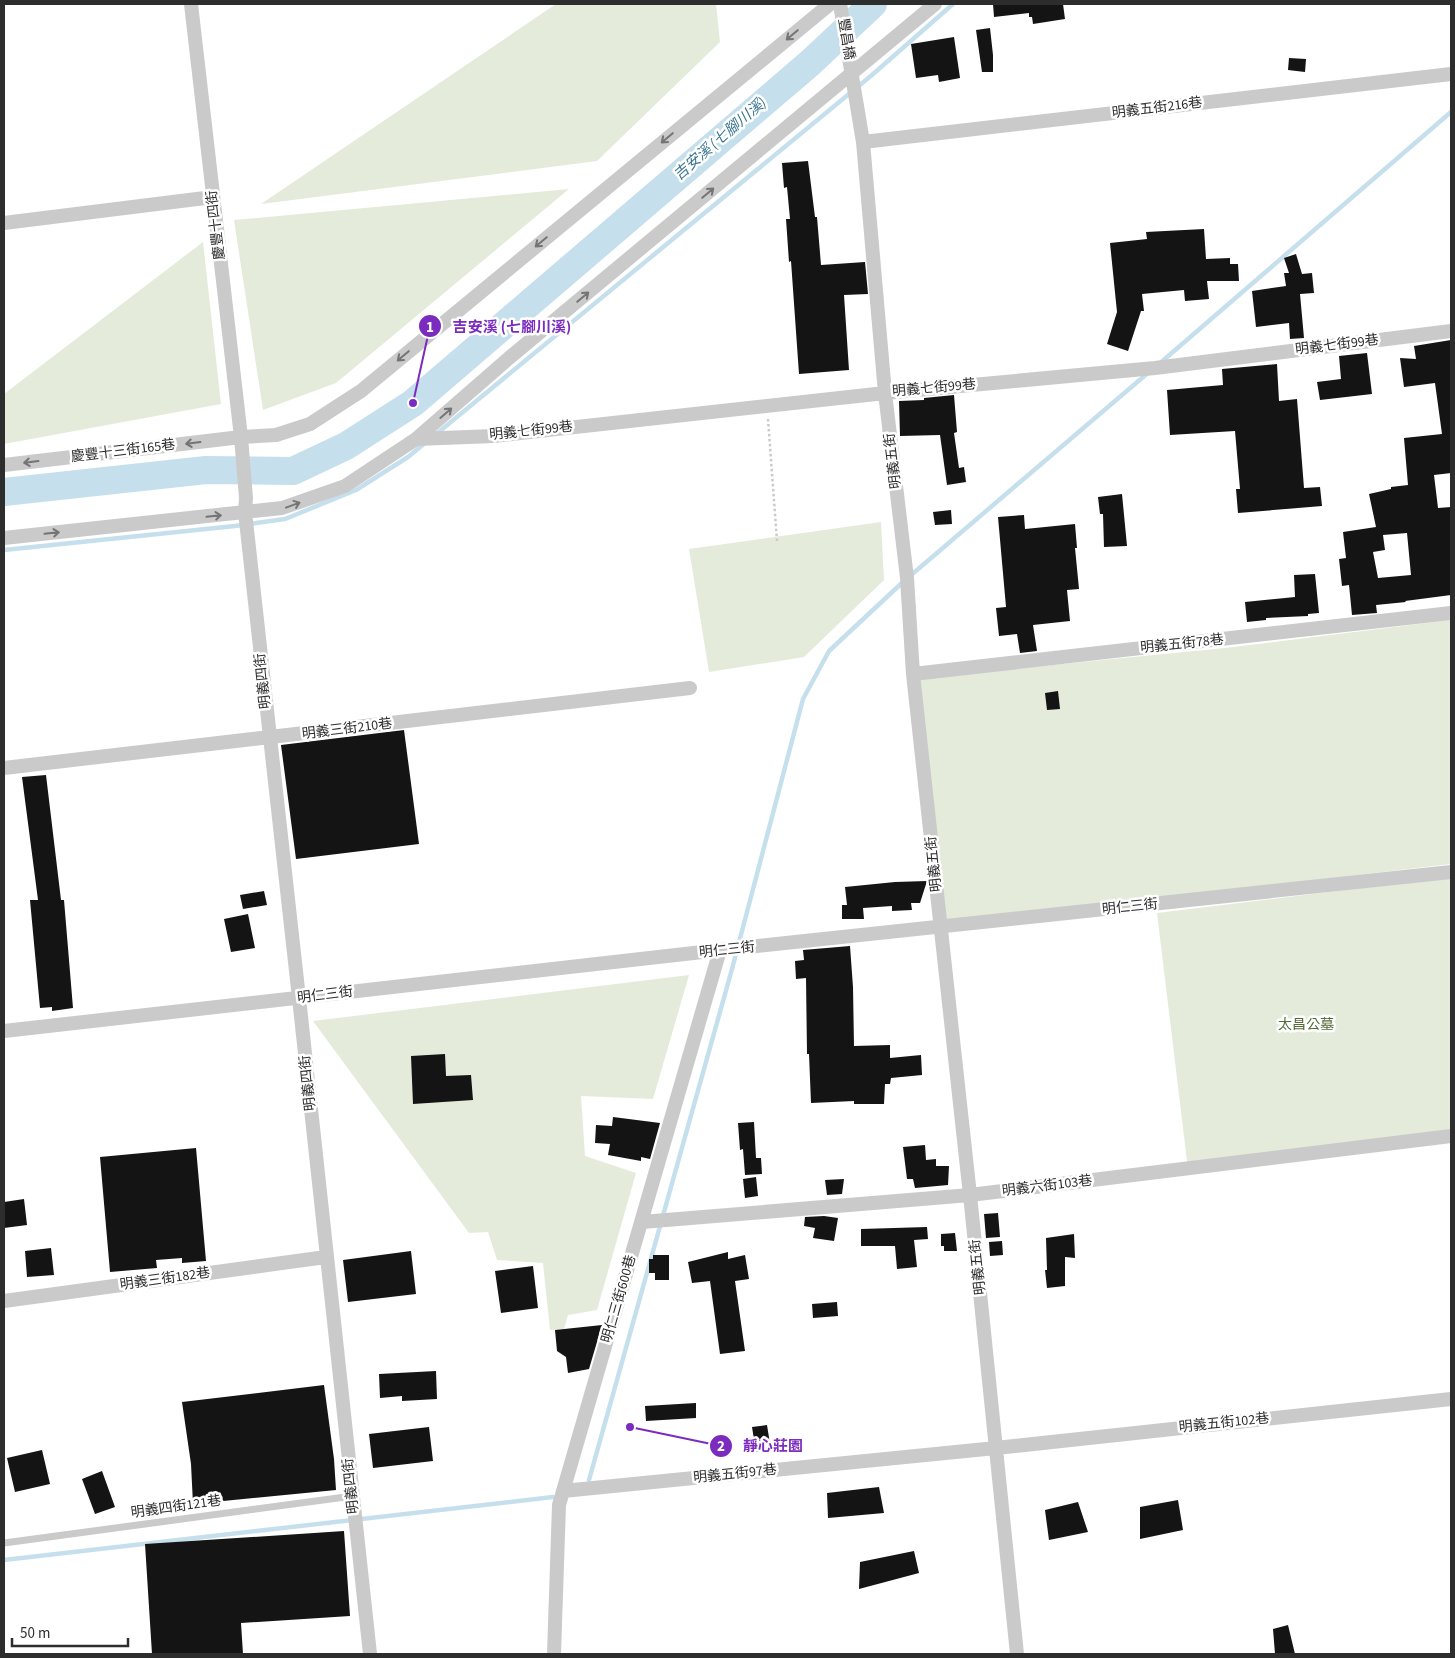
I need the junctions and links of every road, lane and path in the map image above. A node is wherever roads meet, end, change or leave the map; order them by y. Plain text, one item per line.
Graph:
1 (192, 4) edge
2 (830, 4) edge
3 (840, 4) edge
4 (935, 4) edge
5 (851, 74) junction
6 (1451, 74) edge
7 (863, 142) junction
8 (213, 197) junction
9 (4, 223) edge
10 (1451, 331) edge
11 (885, 393) junction
12 (767, 406) junction
13 (416, 439) junction
14 (242, 442) junction
15 (4, 465) edge
16 (245, 505) junction
17 (4, 538) edge
18 (777, 541) dead end
19 (1451, 613) edge
20 (913, 674) junction
21 (690, 688) dead end
22 (270, 738) junction
23 (4, 768) edge
24 (1451, 872) edge
25 (941, 927) junction
26 (731, 949) junction
27 (300, 998) junction
28 (4, 1031) edge
29 (1451, 1136) edge
30 (970, 1195) junction
31 (642, 1222) junction
32 (326, 1258) junction
33 (4, 1301) edge
34 (1451, 1399) edge
35 (996, 1448) junction
36 (563, 1491) junction
37 (353, 1496) junction
38 (4, 1543) edge
39 (370, 1654) edge
40 (554, 1654) edge
41 (1017, 1654) edge

1 - 8 street, 慶豐十四街
2 -> 14 street, 慶豐十三街165巷
3 - 5 street, 豐昌橋
4 - 5 street
5 - 7 street, 明義五街
13 -> 5 street
6 - 7 street, 明義五街216巷
7 - 11 street, 明義五街
8 - 9 street
8 - 14 street, 慶豐十四街
10 - 11 street, 明義七街99巷
11 - 12 street, 明義七街99巷
11 - 20 street, 明義五街
12 - 13 street, 明義七街99巷
12 - 18 path
16 -> 13 street
14 -> 15 street, 慶豐十三街165巷
14 - 16 street, 慶豐十四街
17 -> 16 street
16 - 22 street, 明義四街
19 - 20 street, 明義五街78巷
20 - 25 street, 明義五街
21 - 22 street, 明義三街210巷
22 - 23 street, 明義三街210巷
22 - 27 street, 明義四街
24 - 25 street, 明仁三街
25 - 26 street, 明仁三街
25 - 30 street, 明義五街
26 - 27 street, 明仁三街
26 - 31 street, 明仁三街600巷
27 - 28 street, 明仁三街
27 - 32 street, 明義四街
29 - 30 street, 明義六街103巷
30 - 31 street, 明義六街103巷
30 - 35 street, 明義五街
31 - 36 street, 明仁三街600巷
32 - 33 street, 明義三街182巷
32 - 37 street, 明義四街
34 - 35 street, 明義五街102巷
35 - 36 street, 明義五街97巷
35 - 41 street, 明義五街
36 - 40 street, 明仁三街600巷
37 - 38 lane, 明義四街121巷
37 - 39 street, 明義四街

